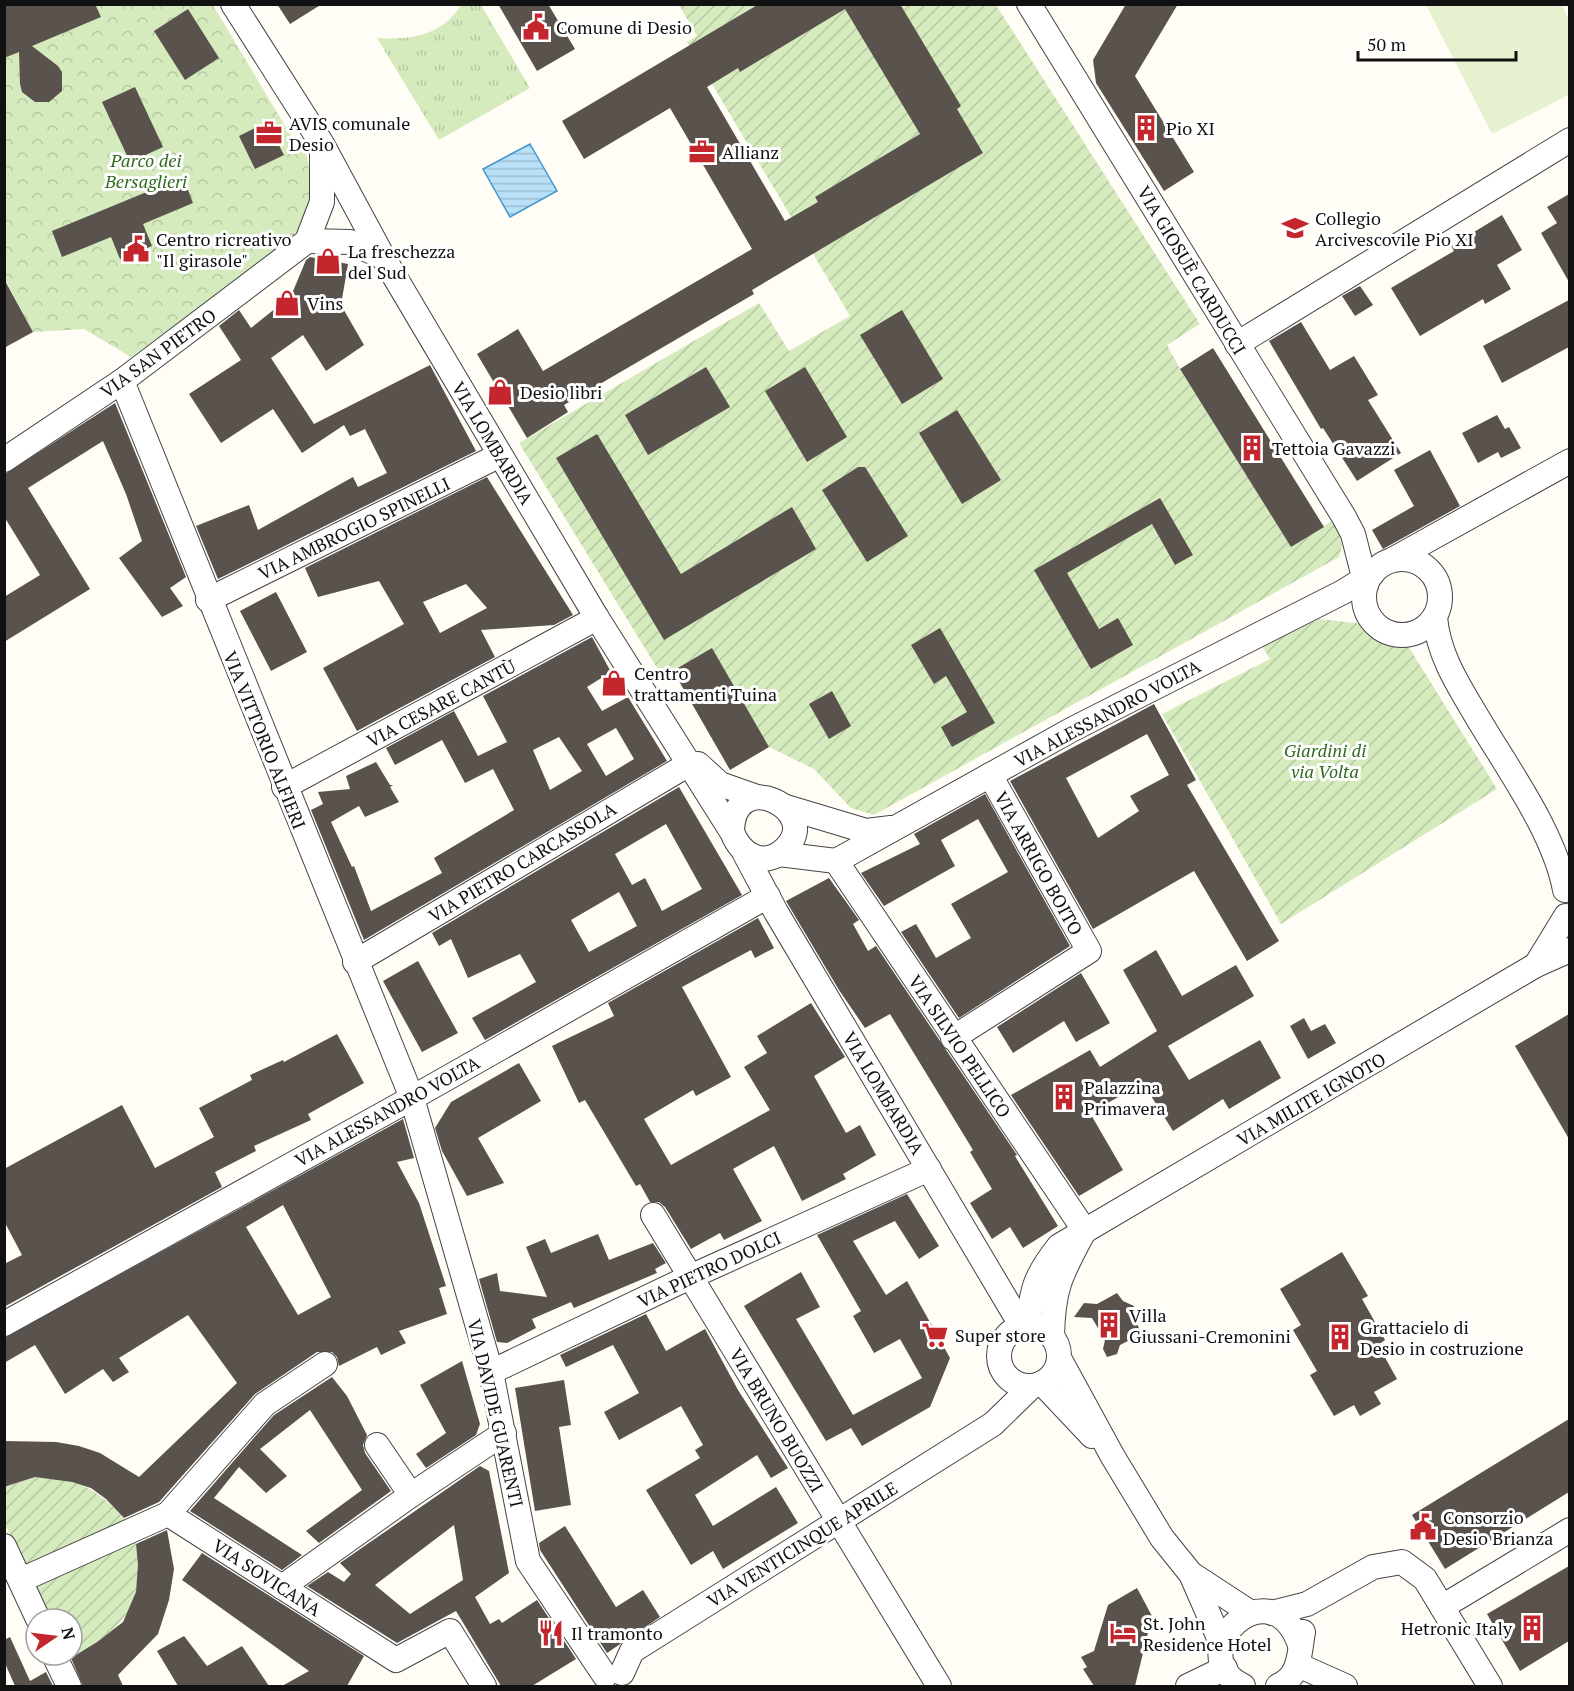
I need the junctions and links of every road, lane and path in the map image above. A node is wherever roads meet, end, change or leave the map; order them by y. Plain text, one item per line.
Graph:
1 (233, 4) edge
2 (1029, 5) edge
3 (1569, 140) edge
4 (322, 144) junction
5 (307, 241) junction
6 (383, 257) junction
7 (1237, 344) junction
8 (122, 381) junction
9 (500, 455) junction
10 (4, 460) edge
11 (1569, 461) edge
12 (1455, 523) junction
13 (1376, 572) junction
14 (1432, 573) junction
15 (208, 600) junction
16 (1317, 605) junction
17 (1367, 614) junction
18 (1435, 617) junction
19 (597, 618) junction
20 (1416, 632) junction
21 (1458, 686) junction
22 (672, 737) junction
23 (689, 764) junction
24 (990, 775) junction
25 (284, 787) junction
26 (757, 797) junction
27 (786, 807) junction
28 (1541, 826) junction
29 (900, 827) junction
30 (738, 842) junction
31 (779, 854) junction
32 (1569, 859) edge
33 (836, 861) junction
34 (1567, 887) edge
35 (772, 904) junction
36 (1568, 918) edge
37 (1569, 950) edge
38 (355, 962) junction
39 (1536, 965) junction
40 (953, 1038) junction
41 (412, 1098) junction
42 (929, 1168) junction
43 (653, 1215) dead end
44 (1085, 1231) junction
45 (993, 1274) junction
46 (690, 1277) junction
47 (4, 1324) edge
48 (1025, 1325) junction
49 (1000, 1344) junction
50 (1056, 1347) junction
51 (325, 1364) dead end
52 (1002, 1371) junction
53 (491, 1372) junction
54 (1037, 1385) junction
55 (993, 1424) junction
56 (504, 1434) junction
57 (377, 1444) dead end
58 (1113, 1457) junction
59 (411, 1495) junction
60 (168, 1514) junction
61 (839, 1521) junction
62 (1569, 1530) edge
63 (4, 1546) edge
64 (1191, 1574) junction
65 (21, 1580) junction
66 (282, 1587) junction
67 (1321, 1595) junction
68 (33, 1607) edge
69 (1442, 1607) junction
70 (1262, 1613) junction
71 (1299, 1655) junction
72 (1223, 1656) junction
73 (60, 1667) edge
74 (608, 1682) edge
75 (69, 1686) edge
76 (484, 1686) edge
77 (939, 1686) edge
78 (1188, 1686) edge
79 (1244, 1686) edge
80 (1278, 1686) edge
81 (1345, 1686) edge
82 (1490, 1686) edge

1 - 4 street, VIA LOMBARDIA
2 - 7 street, VIA GIOSUÈ CARDUCCI
3 - 7 street
4 - 5 street
4 - 6 street, VIA LOMBARDIA
5 - 6 street
5 - 8 street, VIA SAN PIETRO
6 - 9 street, VIA LOMBARDIA
7 - 13 street, VIA GIOSUÈ CARDUCCI
8 - 10 street, VIA SAN PIETRO
8 - 15 street, VIA VITTORIO ALFIERI
9 - 15 street, VIA AMBROGIO SPINELLI
9 - 19 street, VIA LOMBARDIA
11 - 12 street, VIA ALESSANDRO VOLTA
12 - 13 street, VIA ALESSANDRO VOLTA
12 - 14 street
13 - 14 street
13 - 16 street, VIA ALESSANDRO VOLTA
13 - 17 street
14 - 18 street
15 - 25 street, VIA VITTORIO ALFIERI
16 - 17 street
16 - 24 street, VIA ALESSANDRO VOLTA
17 - 20 street
18 - 20 street
18 - 21 street
19 - 22 street, VIA LOMBARDIA
19 - 25 street, VIA CESARE CANTÙ
20 - 21 street
21 - 28 street
22 - 23 street, VIA LOMBARDIA
22 - 26 street, VIA LOMBARDIA
23 - 30 street, VIA LOMBARDIA
23 - 38 street, VIA PIETRO CARCASSOLA
24 - 29 street, VIA ALESSANDRO VOLTA
24 - 40 street, VIA ARRIGO BOITO
25 - 38 street, VIA VITTORIO ALFIERI
26 - 27 street, VIA LOMBARDIA
26 - 30 street
27 - 29 street, VIA ALESSANDRO VOLTA
27 - 31 street
28 - 32 street
28 - 34 street
29 - 33 street, VIA ALESSANDRO VOLTA
30 - 31 street
30 - 35 street, VIA LOMBARDIA
31 - 33 street
31 - 35 street
33 - 40 street, VIA SILVIO PELLICO
34 - 36 street
35 - 41 street, VIA ALESSANDRO VOLTA
35 - 42 street, VIA LOMBARDIA
36 - 39 street, VIA MILITE IGNOTO
37 - 39 street, VIA MILITE IGNOTO
38 - 41 street, VIA VITTORIO ALFIERI
39 - 44 street, VIA MILITE IGNOTO
40 - 44 street, VIA SILVIO PELLICO
41 - 47 street, VIA ALESSANDRO VOLTA
41 - 53 street, VIA DAVIDE GUARENTI
42 - 45 street, VIA LOMBARDIA
42 - 46 street, VIA PIETRO DOLCI
43 - 46 street, VIA BRUNO BUOZZI
44 - 48 street, VIA MILITE IGNOTO
44 - 50 street
45 - 48 street, VIA LOMBARDIA
45 - 49 street, VIA LOMBARDIA
46 - 53 street, VIA PIETRO DOLCI
46 - 61 street, VIA BRUNO BUOZZI
48 - 49 street
48 - 50 street
49 - 52 street
50 - 54 street
50 - 58 street
51 - 60 street
52 - 54 street
52 - 55 street
53 - 56 street, VIA DAVIDE GUARENTI
54 - 55 street, VIA VENTICINQUE APRILE
54 - 58 street
55 - 61 street, VIA VENTICINQUE APRILE
56 - 59 street
56 - 74 street, VIA DAVIDE GUARENTI
57 - 59 street
58 - 64 street
59 - 66 street
60 - 65 street
60 - 66 street, VIA SOVICANA
61 - 74 street, VIA VENTICINQUE APRILE
61 - 77 street, VIA BRUNO BUOZZI
62 - 69 street
63 - 65 street
64 - 70 street
64 - 72 street
65 - 68 street
66 - 76 street, VIA SOVICANA
67 - 69 street
67 - 70 street
67 - 71 street
69 - 82 street
70 - 71 street
70 - 72 street
71 - 80 street
71 - 81 street
72 - 78 street
72 - 79 street
73 - 75 street

